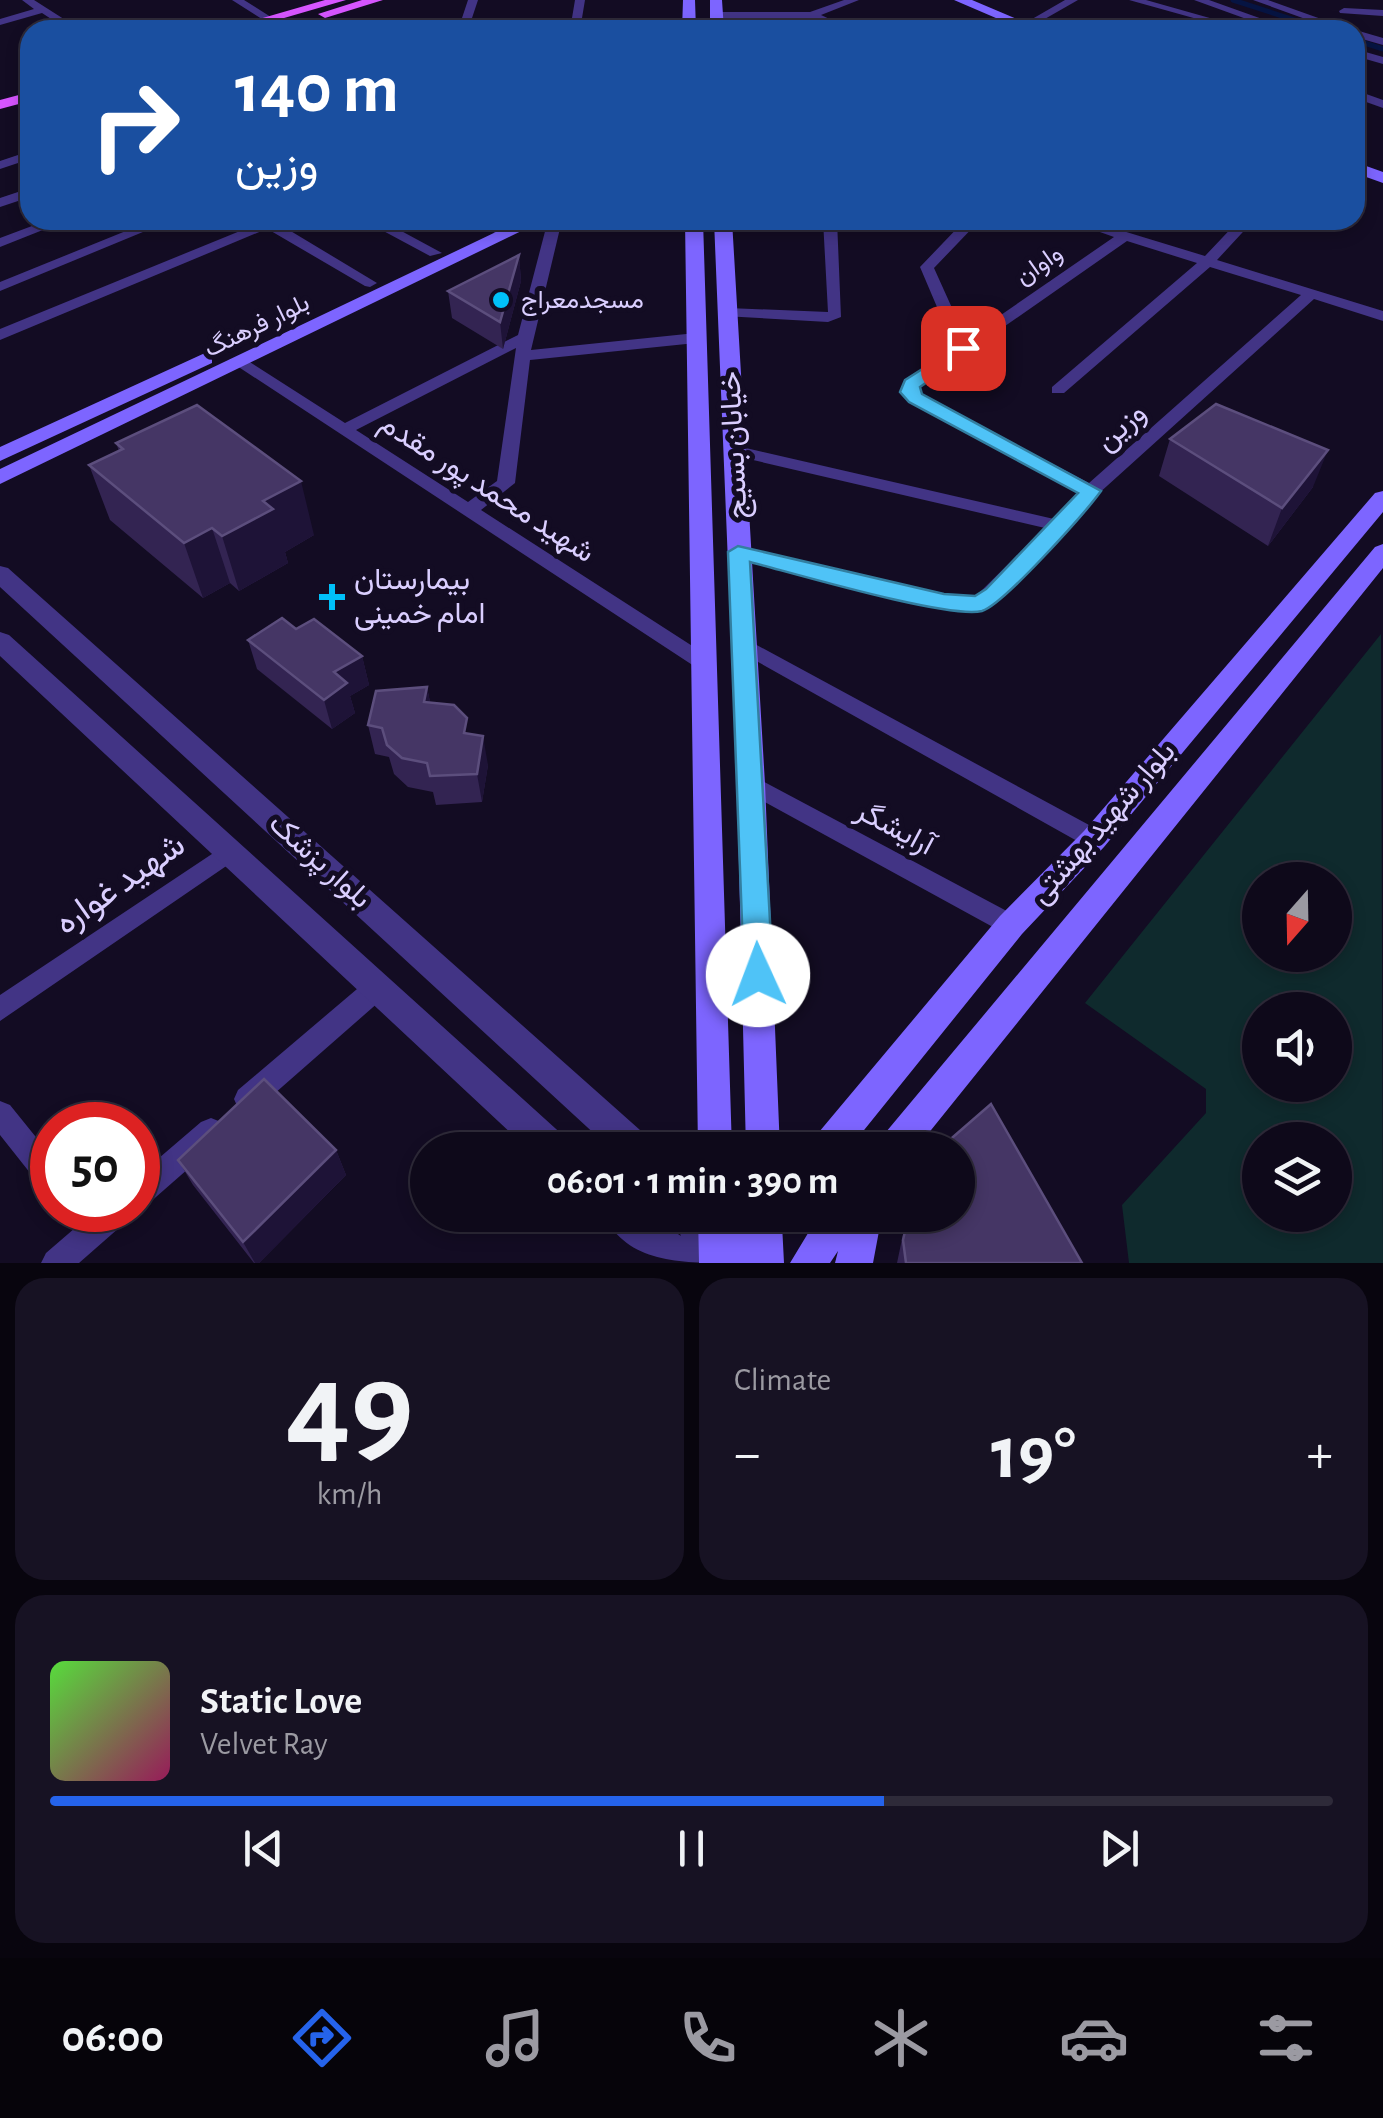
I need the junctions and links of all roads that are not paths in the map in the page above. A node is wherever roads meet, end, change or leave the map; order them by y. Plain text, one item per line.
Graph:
1 (27, 0) edge
2 (236, 0) edge
3 (340, 0) edge
4 (377, 0) edge
5 (806, 0) edge
6 (854, 0) edge
7 (936, 0) edge
8 (960, 0) edge
9 (1073, 0) edge
10 (1134, 0) edge
11 (1199, 0) edge
12 (1258, 0) edge
13 (1342, 6) edge
14 (42, 10) junction
15 (1383, 13) edge
16 (716, 15) edge
17 (810, 15) junction
18 (1244, 16) junction
19 (58, 20) edge
20 (263, 20) edge
21 (280, 20) edge
22 (304, 20) edge
23 (823, 20) edge
24 (987, 20) edge
25 (1004, 20) edge
26 (1039, 20) edge
27 (1203, 20) edge
28 (1239, 20) edge
29 (1257, 20) edge
30 (1318, 20) edge
31 (0, 22) edge
32 (34, 230) edge
33 (140, 230) edge
34 (252, 230) edge
35 (279, 230) edge
36 (390, 230) edge
37 (483, 230) edge
38 (485, 230) edge
39 (552, 230) edge
40 (694, 230) edge
41 (724, 230) edge
42 (831, 230) edge
43 (962, 230) edge
44 (1111, 230) edge
45 (1237, 230) edge
46 (1124, 236) junction
47 (0, 243) edge
48 (435, 252) junction
49 (1207, 262) junction
50 (370, 283) junction
51 (0, 287) edge
52 (1311, 294) junction
53 (728, 313) junction
54 (1383, 316) edge
55 (0, 336) edge
56 (525, 337) junction
57 (696, 338) junction
58 (963, 348) junction
59 (523, 356) junction
60 (240, 362) junction
61 (1058, 390) dead end
62 (346, 429) junction
63 (733, 450) junction
64 (0, 455) edge
65 (0, 477) edge
66 (1090, 491) junction
67 (1383, 498) edge
68 (470, 508) junction
69 (1057, 525) junction
70 (738, 552) junction
71 (1383, 552) edge
72 (0, 574) edge
73 (1288, 608) junction
74 (1324, 624) junction
75 (0, 641) edge
76 (742, 644) junction
77 (704, 663) junction
78 (751, 784) junction
79 (1094, 840) junction
80 (230, 851) junction
81 (1011, 925) junction
82 (379, 986) junction
83 (0, 1009) edge
84 (0, 1114) edge
85 (535, 1132) edge
86 (618, 1132) edge
87 (715, 1132) edge
88 (762, 1132) edge
89 (841, 1132) edge
90 (908, 1132) edge
91 (30, 1151) edge
92 (160, 1175) edge
93 (78, 1232) edge
94 (641, 1232) edge
95 (699, 1232) edge
96 (716, 1232) edge
97 (753, 1232) edge
98 (765, 1232) edge
99 (829, 1232) edge
100 (860, 1232) edge
101 (56, 1263) edge
102 (692, 1263) edge
103 (715, 1263) edge
104 (729, 1263) edge
105 (765, 1263) edge
106 (809, 1263) edge
107 (854, 1263) edge

1 - 14 street
2 - 20 street
3 - 21 main road
4 - 22 main road
5 - 17 street
6 - 17 street
7 - 24 main road
8 - 25 main road
9 - 26 street
10 - 27 street
11 - 18 street
12 - 30 street
13 - 15 street
14 - 19 street
14 - 31 street
16 - 17 street
17 - 23 street
18 - 28 street
18 - 29 street
32 - 47 street
33 - 51 street
34 - 55 street
35 - 50 street
36 - 48 street
37 - 48 main road, بلوار فرهنگ
38 - 60 main road, بلوار فرهنگ
39 - 56 street
40 - 57 main road, خیابان بسیج
41 - 53 main road, خیابان بسیج
42 - 53 street
43 - 58 street
44 - 46 street
45 - 49 street
46 - 49 street
46 - 58 street, واوان
48 - 50 main road, بلوار فرهنگ
49 - 52 street
49 - 61 street
50 - 64 main road, بلوار فرهنگ
52 - 54 street
52 - 66 street, وزین
53 - 63 main road, خیابان بسیج
56 - 59 street
56 - 62 street
57 - 59 street
57 - 77 main road, خیابان بسیج
58 - 66 street, واوان
59 - 68 street
60 - 62 street, شهید محمد پور مقدم
60 - 65 main road, بلوار فرهنگ
62 - 68 street, شهید محمد پور مقدم
63 - 69 street
63 - 70 main road, خیابان بسیج
66 - 69 street, وزین
67 - 73 main road, بلوار شهید بهشتی
68 - 77 street, شهید محمد پور مقدم
69 - 70 street, وزین
70 - 76 main road, خیابان بسیج
71 - 74 main road, بلوار شهید بهشتی
72 - 86 street, بلوار پزشک
73 - 74 main road
73 - 79 main road, بلوار شهید بهشتی
74 - 90 main road, بلوار شهید بهشتی
75 - 80 street, بلوار پزشک
76 - 78 main road, خیابان بسیج
76 - 79 street
77 - 87 main road, خیابان بسیج
78 - 81 street, آرایشگر
78 - 88 main road, خیابان بسیج
79 - 81 main road, بلوار شهید بهشتی
80 - 82 street, بلوار پزشک
80 - 83 street, شهید غواره
81 - 89 main road, بلوار شهید بهشتی
82 - 85 street, بلوار پزشک
82 - 92 street
84 - 91 street
93 - 101 street
94 - 102 street
95 - 103 street
96 - 103 main road
97 - 104 main road
98 - 105 main road
99 - 106 main road
100 - 107 main road

